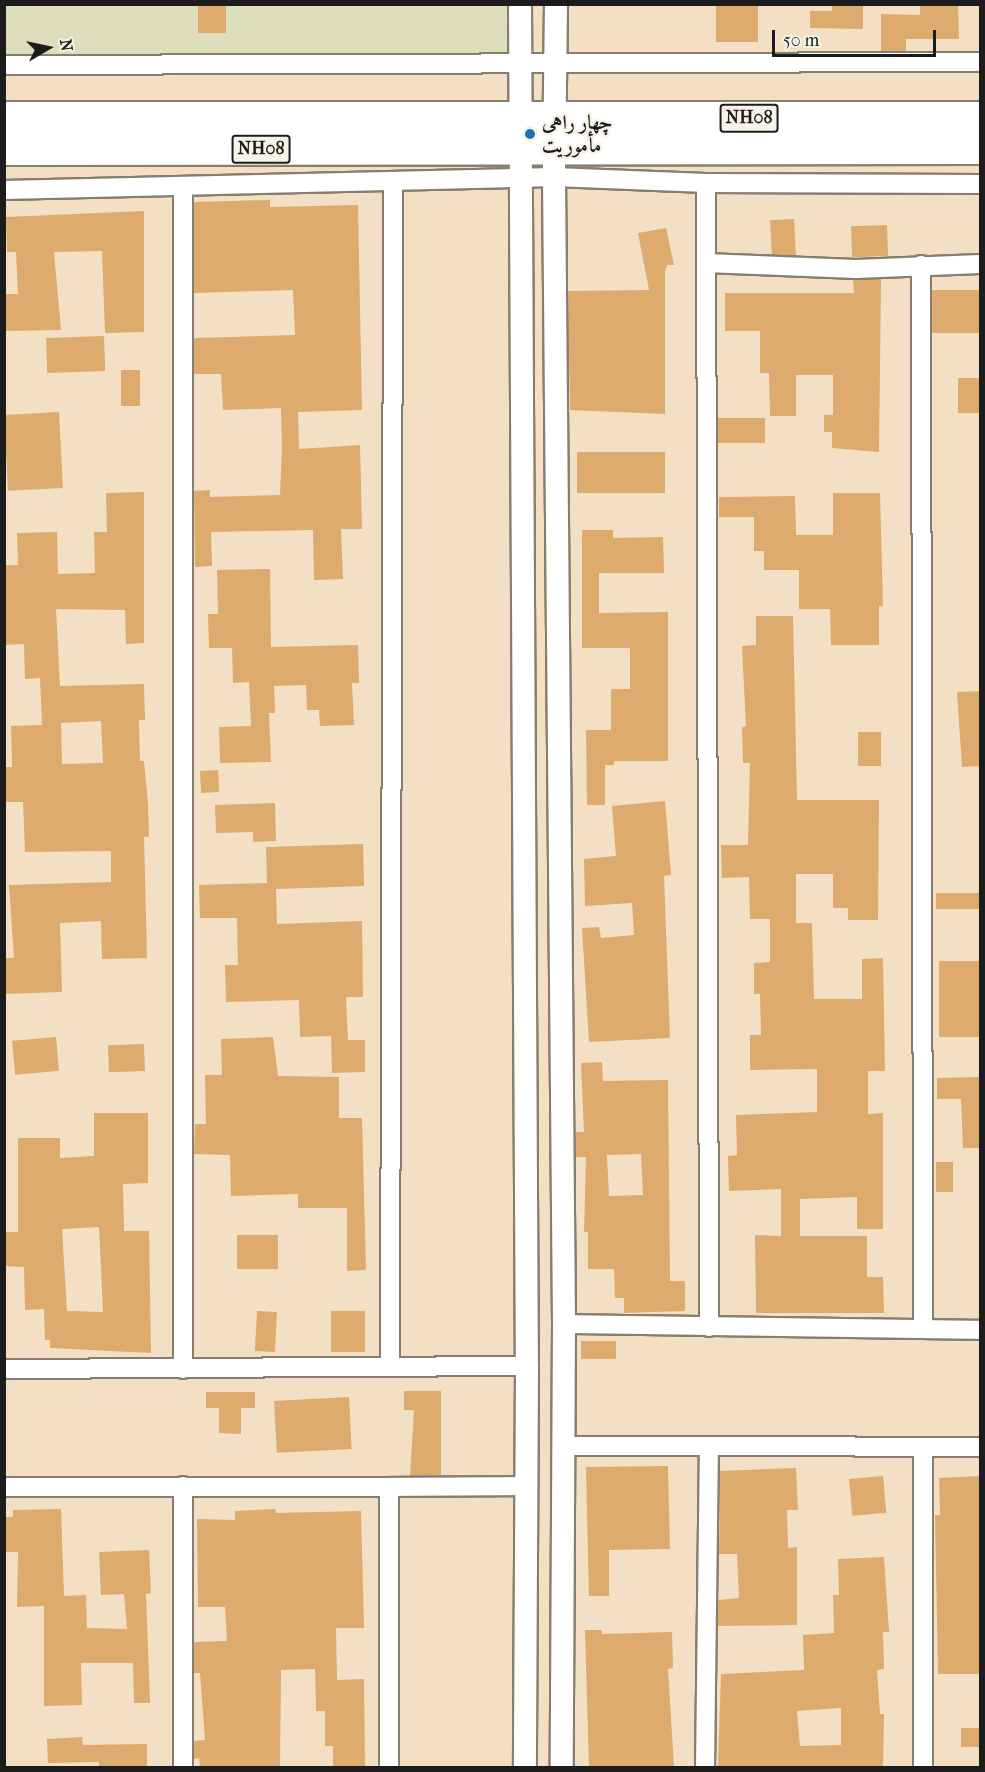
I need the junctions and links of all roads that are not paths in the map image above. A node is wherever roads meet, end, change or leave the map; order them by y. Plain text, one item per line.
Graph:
1 (520, 4) edge
2 (556, 4) edge
3 (981, 62) edge
4 (556, 63) junction
5 (4, 64) edge
6 (521, 64) junction
7 (4, 118) edge
8 (981, 118) edge
9 (554, 147) junction
10 (981, 148) edge
11 (4, 149) edge
12 (518, 149) junction
13 (393, 183) junction
14 (706, 183) junction
15 (981, 183) edge
16 (183, 186) junction
17 (4, 189) edge
18 (706, 263) junction
19 (981, 264) edge
20 (921, 265) junction
21 (564, 1274) junction
22 (526, 1275) junction
23 (564, 1324) junction
24 (709, 1327) junction
25 (923, 1329) junction
26 (981, 1330) edge
27 (527, 1366) junction
28 (390, 1367) junction
29 (4, 1369) edge
30 (183, 1369) junction
31 (564, 1446) junction
32 (710, 1446) junction
33 (981, 1446) edge
34 (923, 1447) junction
35 (183, 1486) junction
36 (526, 1486) junction
37 (4, 1487) edge
38 (389, 1488) junction
39 (183, 1767) edge
40 (389, 1767) edge
41 (525, 1767) edge
42 (562, 1767) edge
43 (705, 1767) edge
44 (923, 1767) edge

1 - 6 street
2 - 4 street
3 - 4 street
4 - 6 street
4 - 9 street
5 - 6 street
6 - 12 street
7 - 12 highway, NH08
8 - 9 highway, NH08
9 - 10 highway, NH08
9 - 12 highway, NH08
9 - 14 street
9 - 21 street
11 - 12 highway, NH08
12 - 13 street
12 - 22 street
13 - 16 street
13 - 28 street
14 - 15 street
14 - 18 street
16 - 17 street
16 - 30 street
18 - 20 street
18 - 24 street
19 - 20 street
20 - 25 street
21 - 22 street
21 - 23 street
22 - 27 street
23 - 24 street
23 - 31 street
24 - 25 street
25 - 26 street
27 - 28 street
27 - 36 street
28 - 30 street
29 - 30 street
31 - 32 street
31 - 42 street
32 - 34 street
32 - 43 street
33 - 34 street
34 - 44 street
35 - 37 street
35 - 38 street
35 - 39 street
36 - 38 street
36 - 41 street
38 - 40 street

